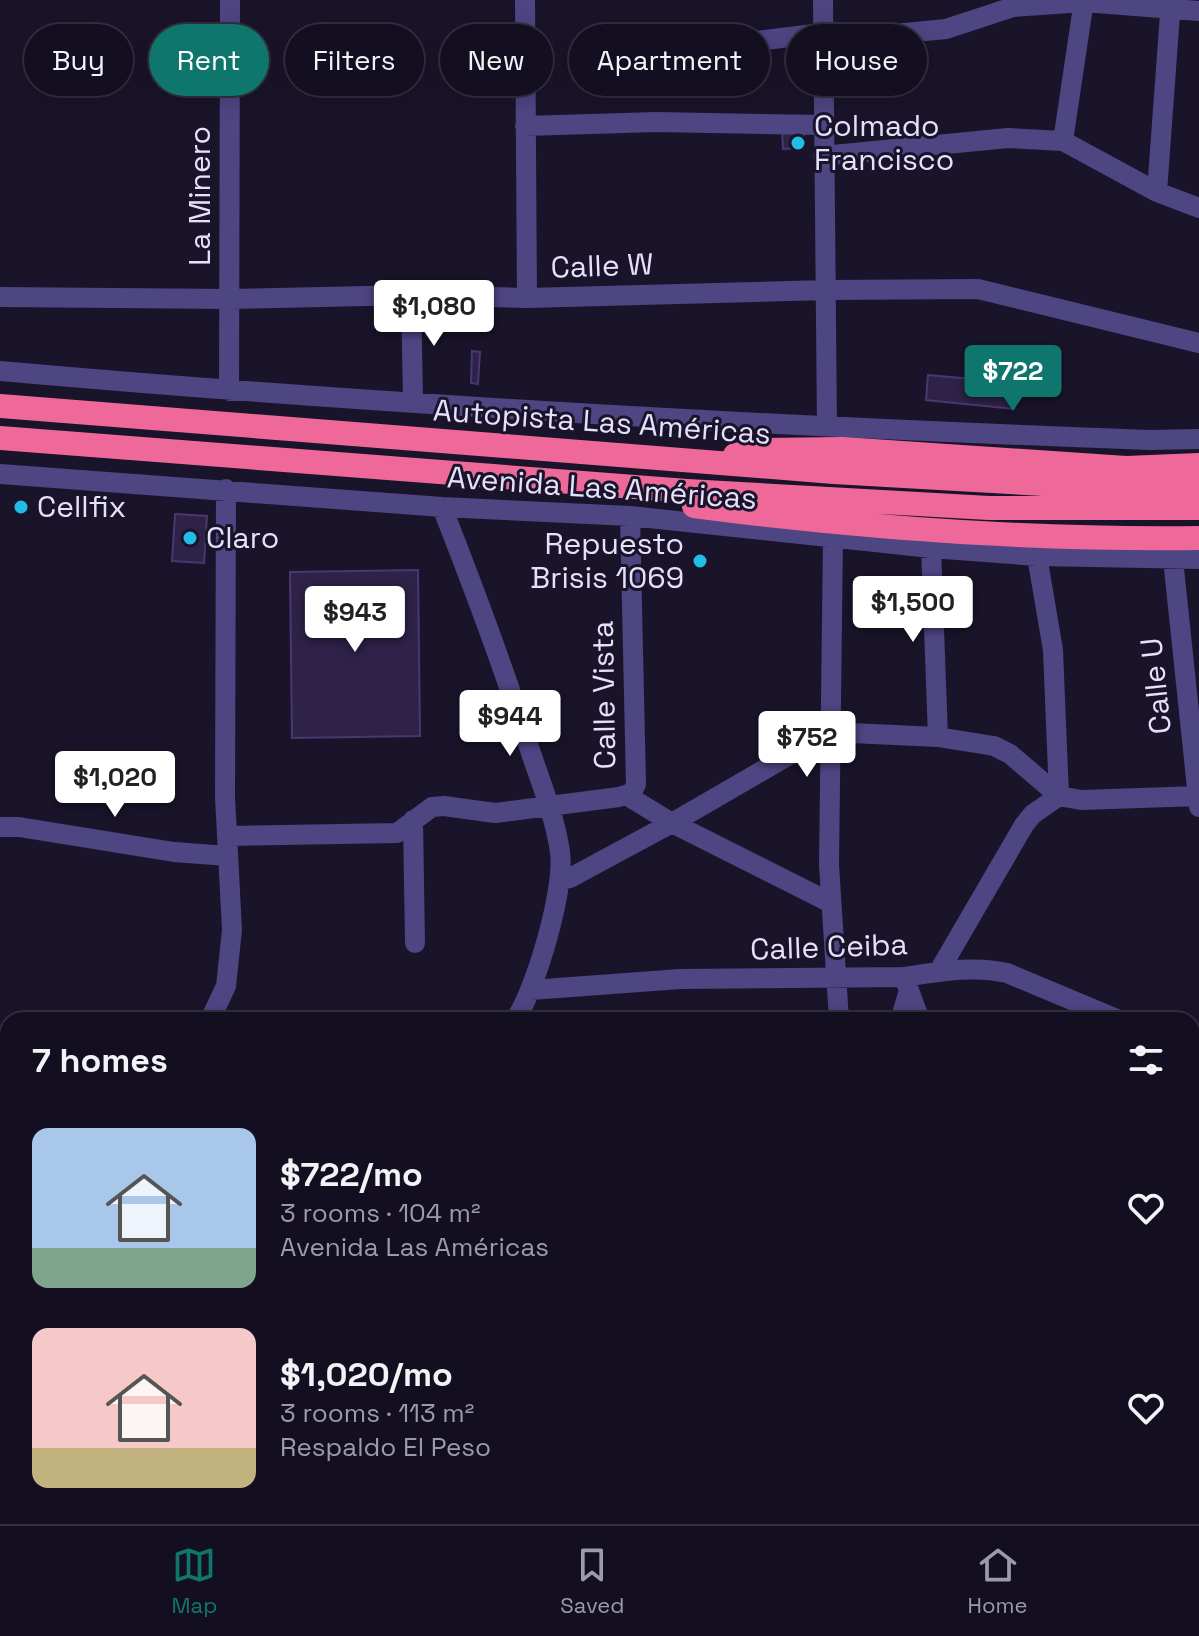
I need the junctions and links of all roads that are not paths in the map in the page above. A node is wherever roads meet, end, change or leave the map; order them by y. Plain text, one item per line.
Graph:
1 (230, 0) edge
2 (525, 0) edge
3 (823, 0) edge
4 (1084, 1) edge
5 (1170, 4) edge
6 (1199, 11) edge
7 (822, 24) edge
8 (927, 30) edge
9 (822, 96) edge
10 (822, 125) junction
11 (525, 126) junction
12 (1063, 141) junction
13 (823, 156) junction
14 (1157, 192) junction
15 (1199, 208) edge
16 (826, 290) junction
17 (411, 295) junction
18 (0, 297) edge
19 (527, 298) junction
20 (229, 299) junction
21 (1199, 343) edge
22 (0, 371) edge
23 (229, 391) junction
24 (413, 402) junction
25 (0, 406) edge
26 (827, 428) junction
27 (0, 438) edge
28 (1199, 439) edge
29 (701, 462) junction
30 (1199, 465) edge
31 (0, 474) edge
32 (558, 482) junction
33 (1199, 486) edge
34 (226, 489) junction
35 (442, 507) junction
36 (1199, 508) edge
37 (630, 516) junction
38 (833, 537) junction
39 (1199, 538) edge
40 (931, 548) junction
41 (1037, 556) junction
42 (1173, 559) junction
43 (1199, 559) edge
44 (829, 732) junction
45 (938, 737) junction
46 (626, 795) junction
47 (1059, 796) junction
48 (1198, 796) edge
49 (549, 806) junction
50 (1199, 807) edge
51 (413, 820) junction
52 (672, 823) junction
53 (0, 827) edge
54 (227, 846) junction
55 (561, 880) junction
56 (831, 903) junction
57 (415, 943) dead end
58 (939, 971) junction
59 (836, 979) junction
60 (906, 984) junction
61 (531, 990) junction
62 (214, 1012) edge
63 (519, 1012) edge
64 (838, 1012) edge
65 (901, 1012) edge
66 (917, 1012) edge
67 (1088, 1012) edge

1 - 20 street, La Minero
2 - 11 street
3 - 7 street
4 - 5 street
4 - 8 street
4 - 12 street
5 - 6 street
5 - 14 street
9 - 10 street
10 - 11 street
10 - 13 street
11 - 19 street
12 - 13 street
12 - 14 street
13 - 16 street
14 - 15 street
16 - 19 street, Calle W
16 - 21 street, Calle W
16 - 26 street
17 - 19 street, Calle W
17 - 20 street, Calle W
17 - 24 street
18 - 20 street, Calle W
20 - 23 street, La Minero
22 - 23 street
23 - 24 street
24 - 26 street
25 - 29 highway, Autopista Las Américas
26 - 28 street
27 - 32 highway, Autopista Las Américas
29 - 30 highway
29 - 33 highway, Autopista Las Américas
31 - 34 street, Avenida Las Américas
32 - 36 highway, Autopista Las Américas
32 - 39 highway
34 - 35 street, Avenida Las Américas
34 - 54 street
35 - 37 street, Avenida Las Américas
35 - 49 street
37 - 38 street, Avenida Las Américas
37 - 46 street, Calle Vista
38 - 40 street, Avenida Las Américas
38 - 44 street
40 - 41 street, Avenida Las Américas
40 - 45 street
41 - 42 street, Avenida Las Américas
41 - 47 street
42 - 43 street, Avenida Las Américas
42 - 48 street, Calle U
44 - 45 street
44 - 52 street
44 - 56 street
45 - 47 street
46 - 49 street, Calle Vista
46 - 52 street
47 - 48 street
47 - 58 street
48 - 50 street, Calle U
49 - 51 street, Calle Vista
49 - 55 street
51 - 54 street, Calle Vista
51 - 57 street
52 - 55 street
52 - 56 street
53 - 54 street, Calle Vista
54 - 62 street
55 - 61 street
56 - 59 street
58 - 60 street, Calle Ceiba
58 - 67 street, Calle Ceiba
59 - 60 street, Calle Ceiba
59 - 61 street, Calle Ceiba
59 - 64 street
60 - 65 street
60 - 66 street
61 - 63 street

